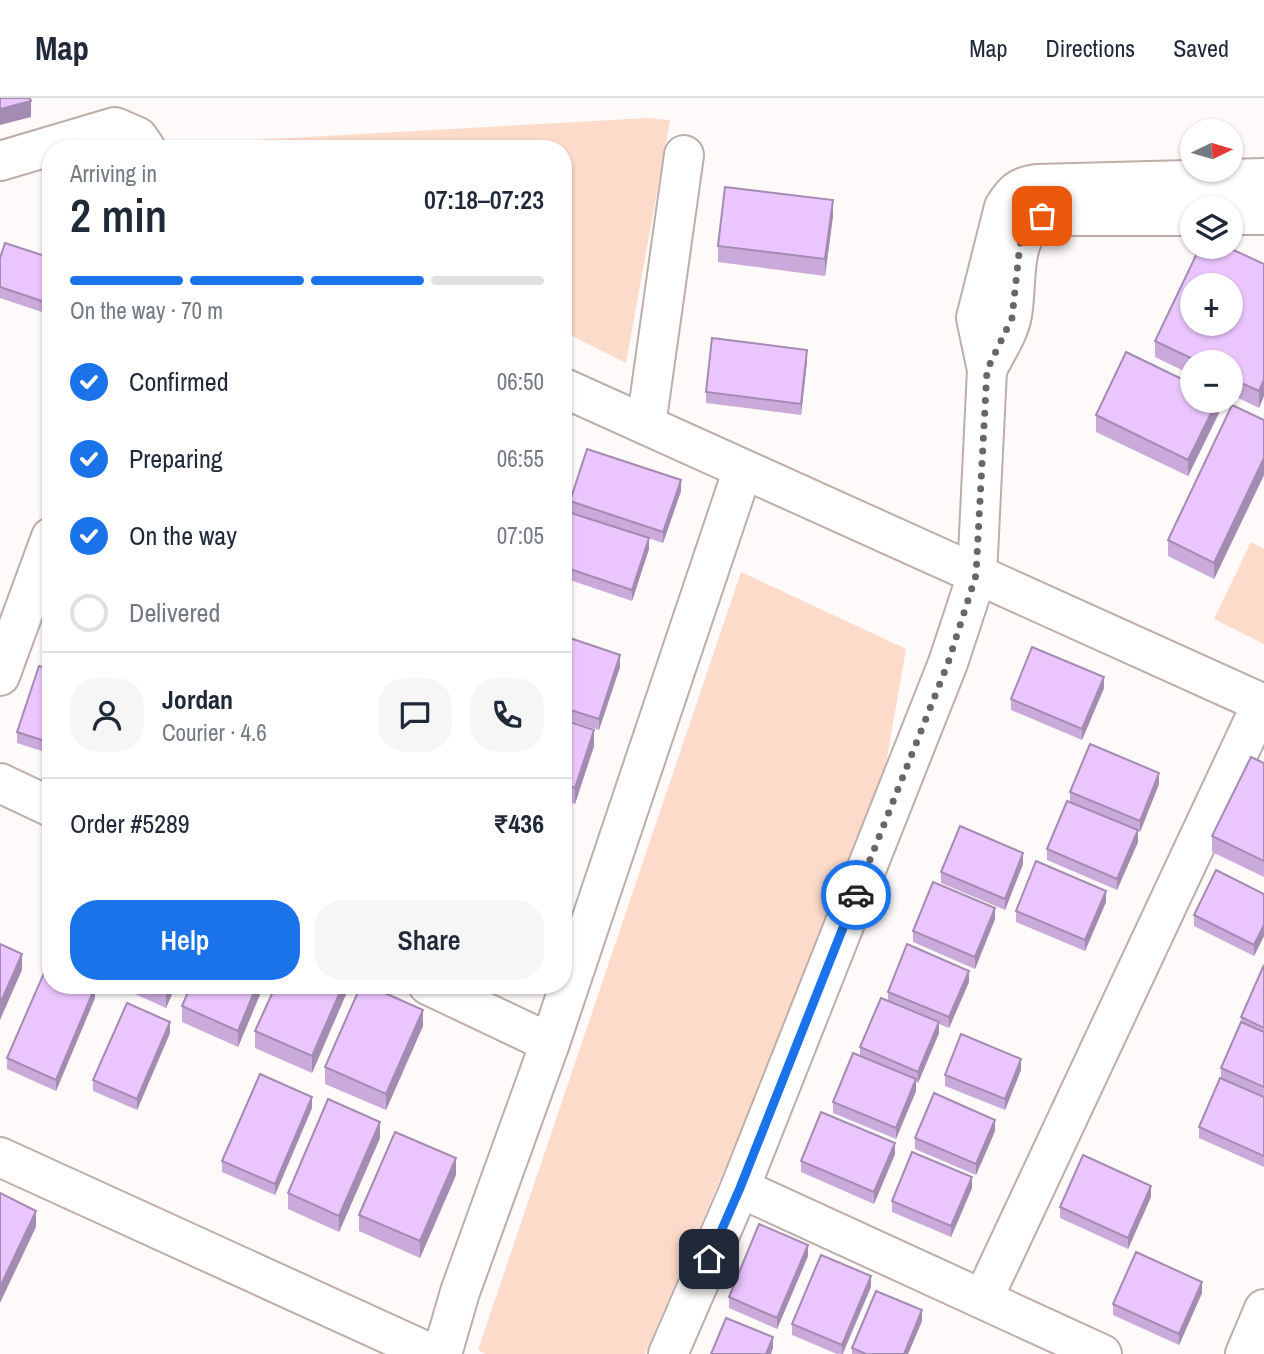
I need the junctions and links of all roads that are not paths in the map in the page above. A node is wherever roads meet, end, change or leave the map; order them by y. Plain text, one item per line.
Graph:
1 (71, 140) edge
2 (140, 140) edge
3 (42, 149) edge
4 (684, 155) dead end
5 (0, 161) edge
6 (1264, 178) edge
7 (1243, 215) edge
8 (1264, 215) edge
9 (1180, 216) edge
10 (987, 370) junction
11 (572, 392) edge
12 (646, 425) junction
13 (743, 469) junction
14 (42, 562) edge
15 (976, 575) junction
16 (0, 676) edge
17 (1263, 704) edge
18 (0, 783) edge
19 (42, 803) edge
20 (572, 978) edge
21 (447, 994) edge
22 (566, 994) edge
23 (550, 1043) junction
24 (0, 1157) edge
25 (740, 1188) junction
26 (983, 1299) junction
27 (1264, 1309) edge
28 (432, 1354) edge
29 (442, 1354) edge
30 (668, 1354) edge
31 (1102, 1354) edge
32 (1245, 1354) edge

1 - 2 street
3 - 5 street
4 - 12 street
6 - 10 street
7 - 8 street
9 - 10 street
10 - 15 street
11 - 12 street
12 - 13 street
13 - 15 street
13 - 20 street
14 - 16 street
15 - 17 street
15 - 25 street
17 - 26 street
18 - 19 street
21 - 23 street
22 - 23 street
23 - 29 street
24 - 28 street
25 - 26 street
25 - 30 street
26 - 31 street
27 - 32 street

